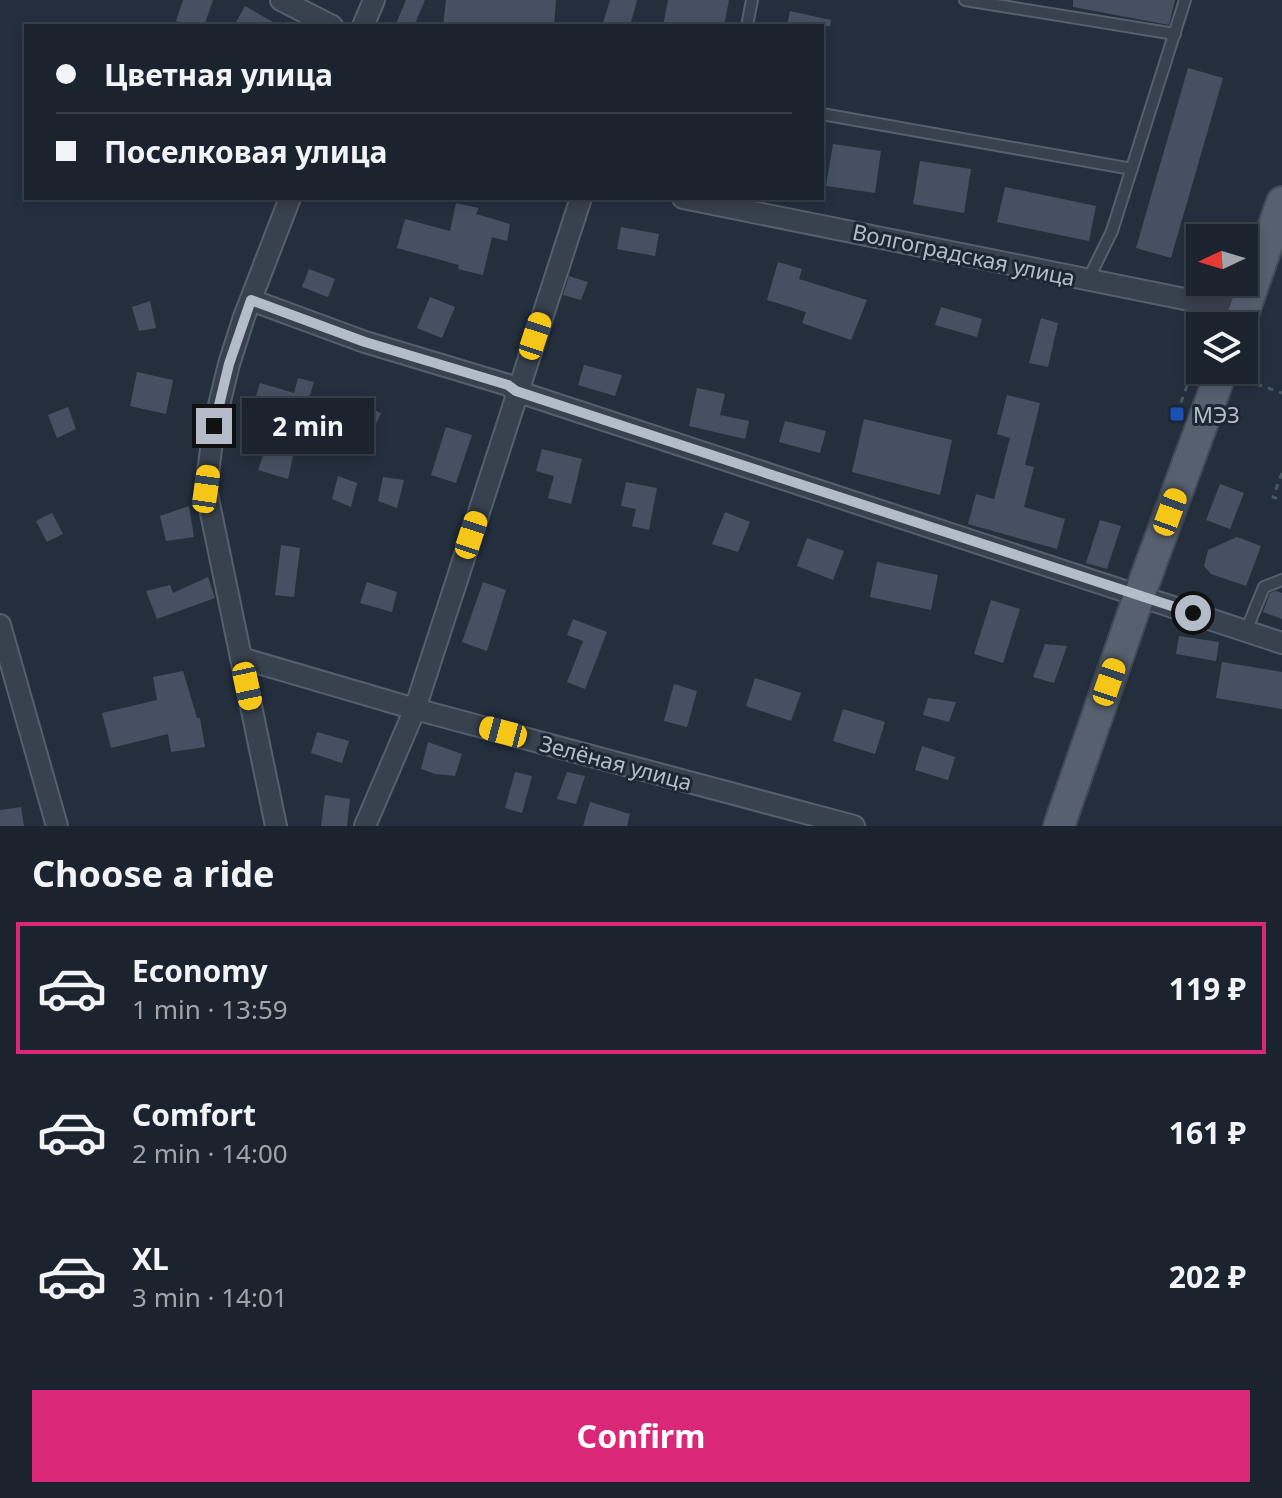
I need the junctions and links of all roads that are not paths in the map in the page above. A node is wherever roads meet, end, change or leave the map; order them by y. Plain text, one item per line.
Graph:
1 (281, 0) edge
2 (374, 0) edge
3 (752, 0) edge
4 (965, 0) edge
5 (1185, 0) edge
6 (328, 24) edge
7 (364, 24) edge
8 (747, 24) edge
9 (1175, 34) junction
10 (824, 114) edge
11 (1132, 169) junction
12 (289, 200) edge
13 (580, 200) edge
14 (712, 200) edge
15 (1282, 202) edge
16 (1088, 280) junction
17 (251, 300) junction
18 (1218, 312) edge
19 (1244, 312) edge
20 (1210, 384) edge
21 (516, 391) junction
22 (1282, 580) edge
23 (1139, 596) junction
24 (0, 625) edge
25 (1246, 631) junction
26 (1282, 643) edge
27 (241, 658) junction
28 (415, 709) junction
29 (57, 826) edge
30 (276, 826) edge
31 (365, 826) edge
32 (854, 826) edge
33 (1059, 826) edge

1 - 6 street
2 - 7 street
3 - 8 lane
4 - 9 lane
5 - 9 lane
9 - 11 lane
10 - 11 lane
11 - 16 lane
12 - 17 street
13 - 21 street
14 - 16 street, Волгоградская улица
15 - 19 main road
16 - 18 street, Волгоградская улица
17 - 21 street
17 - 27 street
20 - 23 main road
21 - 23 street
21 - 28 street
22 - 25 lane
23 - 25 street
23 - 33 main road
24 - 29 street
25 - 26 street
27 - 28 street, Зелёная улица
27 - 30 street
28 - 31 street
28 - 32 street, Зелёная улица

